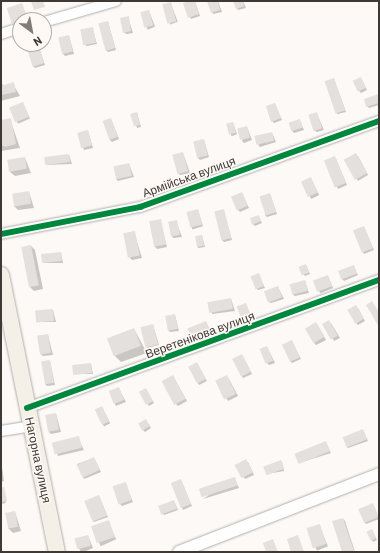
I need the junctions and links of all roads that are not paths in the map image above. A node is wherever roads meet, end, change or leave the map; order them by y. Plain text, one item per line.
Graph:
1 (116, 1) edge
2 (52, 20) edge
3 (12, 31) edge
4 (1, 34) edge
5 (379, 121) edge
6 (1, 234) edge
7 (1, 274) edge
8 (379, 280) edge
9 (27, 408) junction
10 (31, 426) junction
11 (1, 431) edge
12 (379, 474) edge
13 (57, 552) edge
14 (179, 552) edge

1 - 2 street
3 - 4 street
5 - 6 street, Армійська вулиця
7 - 9 main road, Нагорна вулиця
8 - 9 street, Веретенікова вулиця
9 - 10 main road, Нагорна вулиця
10 - 11 street
10 - 13 main road, Нагорна вулиця
12 - 14 street

